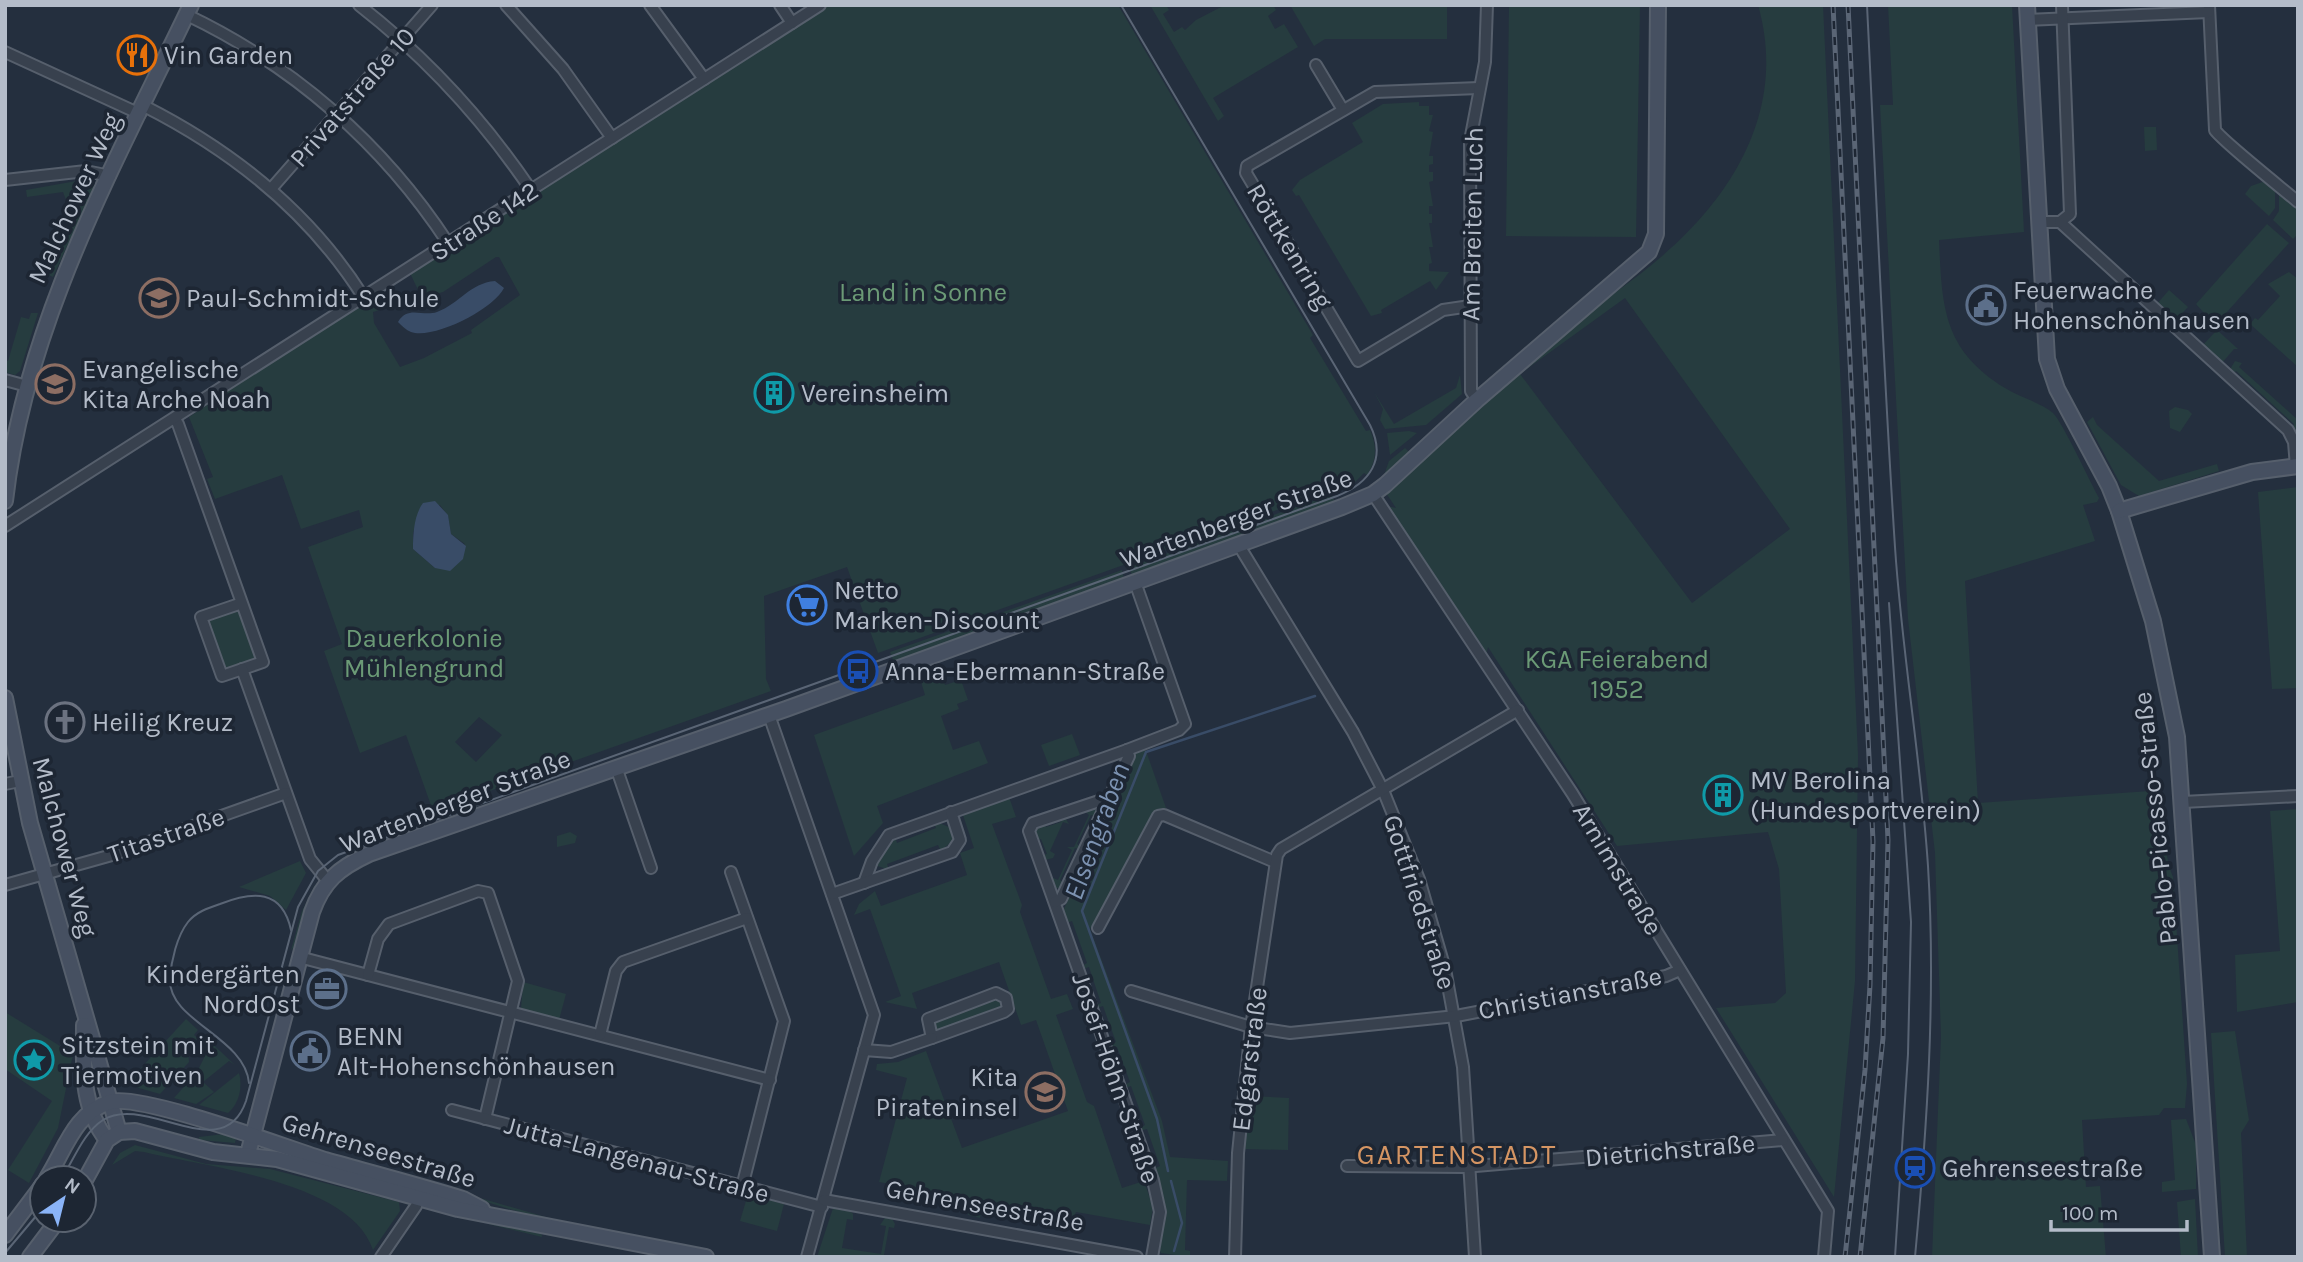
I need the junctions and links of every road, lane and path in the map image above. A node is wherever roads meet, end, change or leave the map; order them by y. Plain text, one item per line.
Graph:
1 (359, 5) edge
2 (432, 5) edge
3 (506, 5) edge
4 (650, 5) edge
5 (780, 5) edge
6 (820, 5) edge
7 (1487, 5) edge
8 (1658, 5) edge
9 (2027, 5) edge
10 (2062, 5) edge
11 (2209, 9) edge
12 (189, 10) edge
13 (2063, 19) junction
14 (2028, 20) junction
15 (792, 23) junction
16 (402, 40) junction
17 (5, 52) edge
18 (1316, 65) dead end
19 (704, 79) junction
20 (1479, 88) junction
21 (142, 110) junction
22 (1343, 110) junction
23 (338, 113) junction
24 (612, 138) junction
25 (110, 176) junction
26 (5, 180) edge
27 (271, 188) junction
28 (531, 190) junction
29 (2298, 202) edge
30 (2038, 222) junction
31 (2060, 222) junction
32 (449, 243) junction
33 (364, 298) junction
34 (1470, 306) junction
35 (5, 380) edge
36 (27, 386) junction
37 (1477, 400) junction
38 (176, 419) junction
39 (2296, 441) edge
40 (2297, 467) edge
41 (1373, 494) junction
42 (5, 500) edge
43 (2119, 511) junction
44 (5, 526) edge
45 (1238, 544) junction
46 (1135, 582) junction
47 (242, 603) junction
48 (242, 669) junction
49 (5, 698) edge
50 (1518, 710) junction
51 (769, 715) junction
52 (1128, 750) junction
53 (616, 767) junction
54 (12, 783) edge
55 (1383, 790) junction
56 (286, 793) junction
57 (2298, 796) edge
58 (2183, 802) junction
59 (1105, 803) junction
60 (951, 813) junction
61 (1275, 862) junction
62 (651, 868) dead end
63 (732, 872) dead end
64 (45, 874) junction
65 (327, 880) junction
66 (864, 883) junction
67 (5, 885) edge
68 (832, 894) junction
69 (1055, 902) junction
70 (747, 918) junction
71 (1098, 928) dead end
72 (299, 957) junction
73 (1679, 970) junction
74 (368, 975) junction
75 (1131, 991) dead end
76 (83, 1008) junction
77 (513, 1013) junction
78 (1456, 1016) junction
79 (1251, 1027) junction
80 (600, 1035) junction
81 (932, 1038) junction
82 (864, 1050) junction
83 (770, 1080) junction
84 (110, 1102) junction
85 (452, 1110) dead end
86 (89, 1113) junction
87 (485, 1119) junction
88 (113, 1136) junction
89 (252, 1136) junction
90 (1783, 1140) junction
91 (248, 1154) junction
92 (54, 1164) edge
93 (95, 1164) edge
94 (1346, 1166) dead end
95 (1471, 1166) junction
96 (742, 1187) junction
97 (420, 1192) junction
98 (823, 1204) junction
99 (28, 1205) edge
100 (47, 1234) edge
101 (5, 1236) edge
102 (30, 1257) edge
103 (381, 1257) edge
104 (706, 1257) edge
105 (807, 1257) edge
106 (1137, 1257) edge
107 (1152, 1257) edge
108 (1235, 1257) edge
109 (1475, 1257) edge
110 (1824, 1257) edge
111 (2212, 1257) edge

1 - 16 street
2 - 16 street, Privatstraße 10
3 - 24 street
4 - 19 street
5 - 15 street
6 - 15 street, Straße 142
7 - 20 street, Am Breiten Luch
8 - 37 street, Wartenberger Straße
9 - 14 street, Pablo-Picasso-Straße
10 - 13 street
11 - 13 street
11 - 29 street
12 - 21 street, Malchower Weg
12 - 23 street
13 - 14 street
13 - 31 street
14 - 30 street, Pablo-Picasso-Straße
15 - 19 street, Straße 142
16 - 23 street, Privatstraße 10
16 - 28 street
17 - 21 street
18 - 22 street
19 - 24 street, Straße 142
20 - 22 street, Röttkenring
20 - 34 street, Am Breiten Luch
21 - 25 street, Malchower Weg
21 - 27 street
22 - 34 street, Röttkenring
23 - 27 street, Privatstraße 10
23 - 32 street
24 - 28 street, Straße 142
25 - 26 street
25 - 36 street, Malchower Weg
27 - 33 street
28 - 32 street, Straße 142
30 - 31 street
30 - 43 street, Pablo-Picasso-Straße
31 - 39 street
32 - 33 street, Straße 142
33 - 38 street, Straße 142
34 - 37 street, Am Breiten Luch
35 - 36 street
36 - 42 street, Malchower Weg
37 - 41 street, Wartenberger Straße
38 - 44 street, Straße 142
38 - 47 street
39 - 40 street
40 - 43 street
41 - 45 street, Wartenberger Straße
41 - 50 street, Arnimstraße
43 - 58 street, Pablo-Picasso-Straße
45 - 46 street, Wartenberger Straße
45 - 55 street, Gottfriedstraße
46 - 51 street, Wartenberger Straße
46 - 52 street
47 - 48 street
47 - 48 street
48 - 56 street
49 - 54 street, Malchower Weg
50 - 55 street
50 - 73 street, Arnimstraße
51 - 53 street, Wartenberger Straße
51 - 68 street
52 - 59 street
52 - 60 street
53 - 62 street
53 - 65 street, Wartenberger Straße
54 - 64 street, Malchower Weg
55 - 61 street
55 - 78 street, Gottfriedstraße
56 - 64 street, Titastraße
56 - 65 street
57 - 58 street
58 - 111 street, Pablo-Picasso-Straße
59 - 69 street
59 - 69 street, Josef-Höhn-Straße
60 - 66 street
60 - 66 street
61 - 71 street
61 - 79 street, Edgarstraße
63 - 70 street
64 - 67 street, Titastraße
64 - 76 street, Malchower Weg
65 - 72 street, Wartenberger Straße
66 - 68 street
68 - 82 street
69 - 107 street, Josef-Höhn-Straße
70 - 80 street
70 - 83 street
72 - 74 street
72 - 89 street, Wartenberger Straße
73 - 78 street, Christianstraße
73 - 90 street, Arnimstraße
74 - 77 street
74 - 77 street
75 - 79 street, Christianstraße
76 - 84 street, Malchower Weg
76 - 86 street, Malchower Weg
77 - 80 street
77 - 87 street
78 - 79 street, Christianstraße
78 - 95 street, Gottfriedstraße
79 - 108 street, Edgarstraße
80 - 83 street
81 - 81 street
81 - 82 street
82 - 98 street
83 - 96 street
84 - 86 street
84 - 88 street, Malchower Weg
84 - 89 street
85 - 87 street, Jutta-Langenau-Straße
86 - 88 street, Malchower Weg
86 - 92 street
87 - 96 street, Jutta-Langenau-Straße
88 - 91 street
88 - 93 street
89 - 91 street, Wartenberger Straße
89 - 97 street, Gehrenseestraße
90 - 95 street, Dietrichstraße
90 - 110 street, Arnimstraße
91 - 97 street, Gehrenseestraße
94 - 95 street, Dietrichstraße
95 - 109 street, Gottfriedstraße
96 - 98 street, Jutta-Langenau-Straße
97 - 103 street
97 - 104 street, Gehrenseestraße
98 - 105 street
98 - 106 street, Gehrenseestraße
99 - 101 street
100 - 102 street

